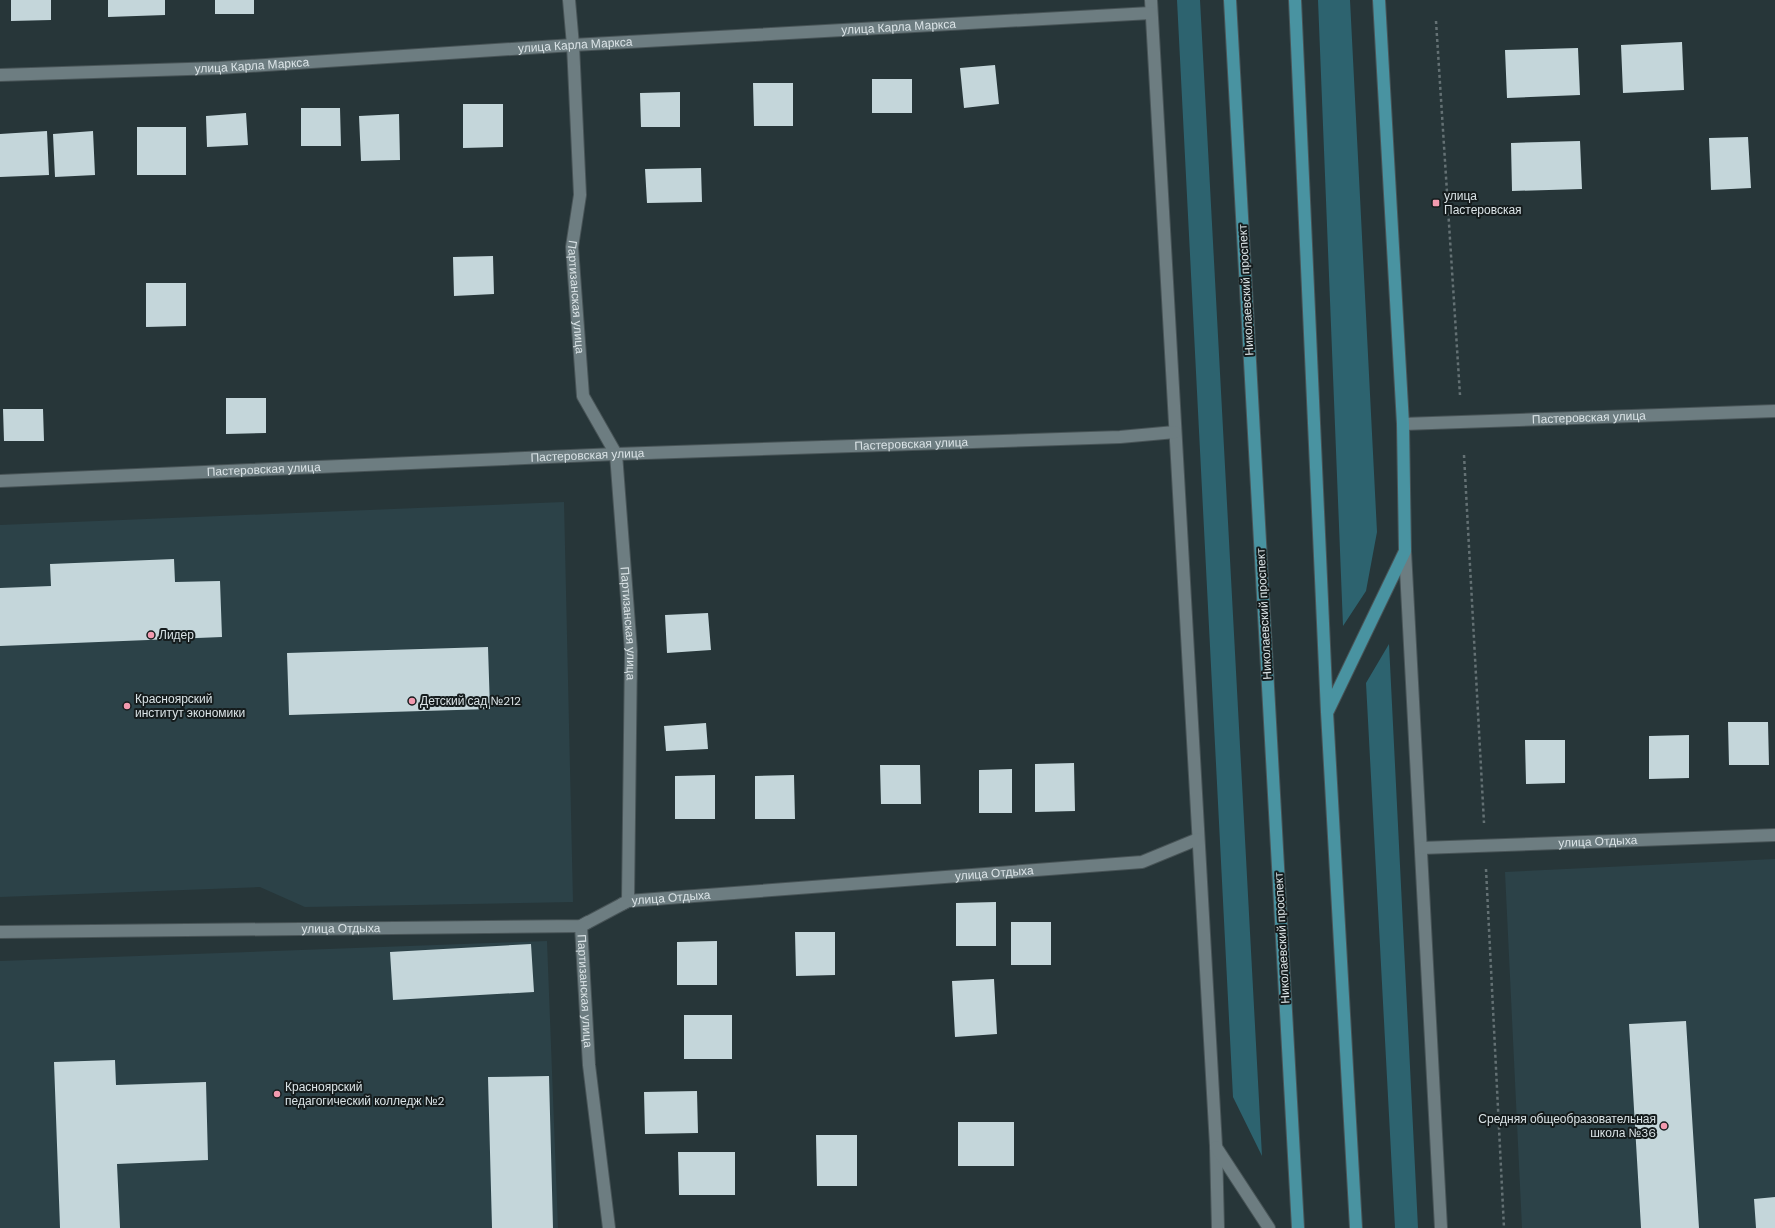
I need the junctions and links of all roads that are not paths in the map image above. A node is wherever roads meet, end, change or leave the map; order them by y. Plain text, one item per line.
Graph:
1 (569, 0) edge
2 (1151, 0) edge
3 (1230, 0) edge
4 (1295, 0) edge
5 (1379, 0) edge
6 (1151, 13) junction
7 (573, 45) junction
8 (0, 75) edge
9 (1775, 411) edge
10 (1402, 424) junction
11 (1175, 432) junction
12 (616, 454) junction
13 (0, 481) edge
14 (1405, 552) junction
15 (1327, 712) junction
16 (1775, 835) edge
17 (1198, 839) junction
18 (1421, 848) junction
19 (628, 901) junction
20 (581, 926) junction
21 (0, 932) edge
22 (1216, 1146) junction
23 (609, 1228) edge
24 (1218, 1228) edge
25 (1269, 1228) edge
26 (1298, 1228) edge
27 (1356, 1228) edge
28 (1441, 1228) edge

1 - 7 street, Партизанская улица
2 - 6 street
3 - 26 main road, Николаевский проспект
4 - 15 main road
5 - 10 main road
6 - 7 street, улица Карла Маркса
6 - 11 street
7 - 8 street, улица Карла Маркса
7 - 12 street, Партизанская улица
9 - 10 street, Пастеровская улица
10 - 14 main road
11 - 12 street, Пастеровская улица
11 - 17 street
12 - 13 street, Пастеровская улица
12 - 19 street, Партизанская улица
14 - 15 main road
14 - 18 street
15 - 27 main road
16 - 18 street, улица Отдыха
17 - 19 street, улица Отдыха
17 - 22 street
18 - 28 street
19 - 20 street, Партизанская улица
20 - 21 street, улица Отдыха
20 - 23 street, Партизанская улица
22 - 24 street
22 - 25 street

